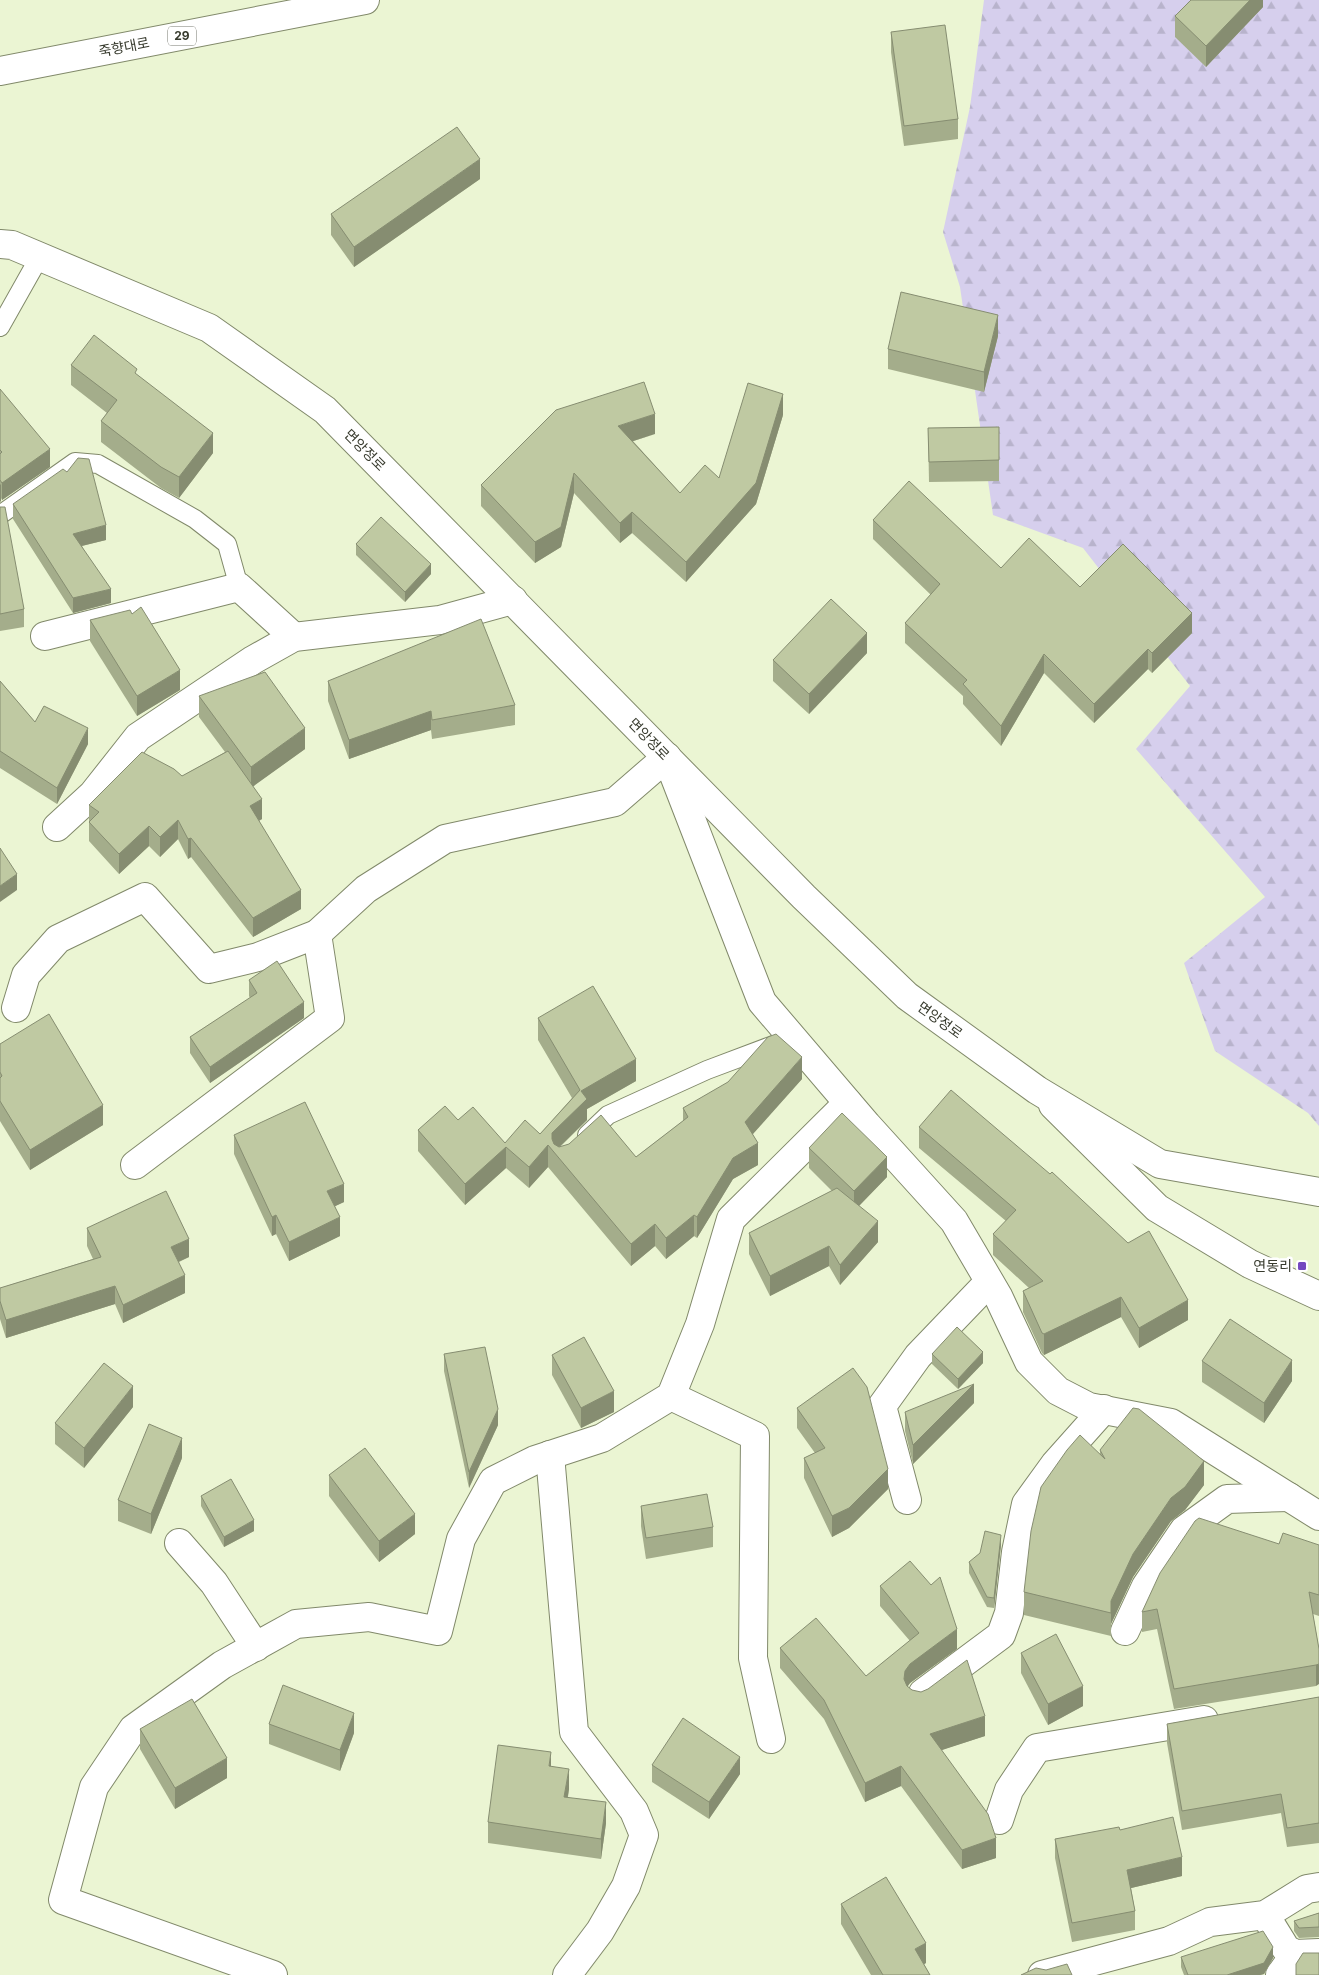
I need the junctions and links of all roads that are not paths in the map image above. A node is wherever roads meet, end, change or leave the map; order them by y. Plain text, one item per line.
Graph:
1 (365, 0) edge
2 (0, 71) edge
3 (0, 244) edge
4 (40, 256) junction
5 (0, 327) edge
6 (0, 515) edge
7 (239, 587) junction
8 (513, 600) junction
9 (45, 636) dead end
10 (294, 637) junction
11 (667, 757) junction
12 (57, 827) dead end
13 (317, 934) junction
14 (16, 1008) dead end
15 (793, 1038) junction
16 (1037, 1090) junction
17 (848, 1103) junction
18 (575, 1145) edge
19 (135, 1165) dead end
20 (1319, 1192) edge
21 (990, 1282) junction
22 (1319, 1296) edge
23 (671, 1396) junction
24 (1104, 1409) junction
25 (550, 1455) junction
26 (1289, 1497) junction
27 (907, 1500) dead end
28 (1319, 1516) edge
29 (179, 1543) dead end
30 (1125, 1631) dead end
31 (256, 1647) junction
32 (919, 1696) edge
33 (1232, 1716) edge
34 (771, 1739) dead end
35 (999, 1820) dead end
36 (1319, 1887) edge
37 (1265, 1915) junction
38 (1298, 1961) edge
39 (273, 1975) edge
40 (567, 1975) edge
41 (1042, 1975) edge

1 - 2 street, 죽향대로 / 29
3 - 4 street, 면앙정로
4 - 5 lane
4 - 8 street, 면앙정로
6 - 7 lane
7 - 9 street
7 - 10 street
8 - 10 street
8 - 11 street, 면앙정로
10 - 12 street
11 - 13 street
11 - 15 street
11 - 16 street, 면앙정로
13 - 14 street
13 - 19 street
15 - 17 street
15 - 18 lane
16 - 20 street, 면앙정로
16 - 22 street
17 - 21 street
17 - 23 street
21 - 24 street
21 - 27 street
23 - 25 street
23 - 34 street
24 - 26 street
24 - 32 street
25 - 31 street
25 - 40 street
26 - 28 street
26 - 30 street
29 - 31 street
31 - 39 street
33 - 35 street
36 - 37 street
37 - 38 street
37 - 41 street

